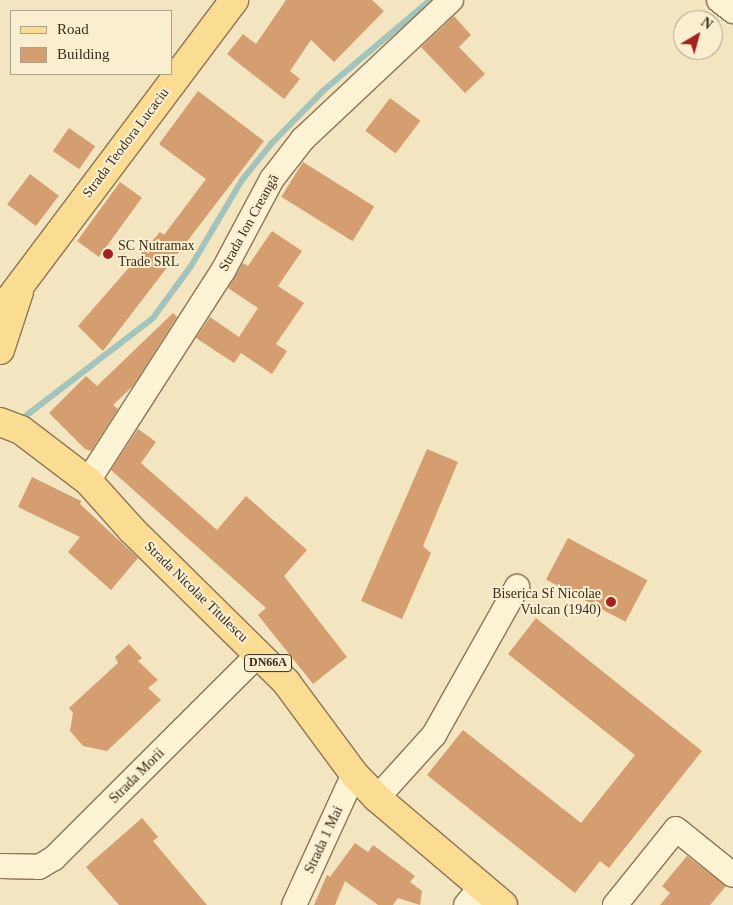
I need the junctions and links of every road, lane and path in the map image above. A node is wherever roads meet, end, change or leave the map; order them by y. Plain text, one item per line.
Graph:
1 (234, 0) edge
2 (451, 0) edge
3 (719, 0) edge
4 (733, 11) edge
5 (20, 287) junction
6 (0, 312) edge
7 (0, 350) edge
8 (8, 425) edge
9 (88, 480) junction
10 (517, 587) dead end
11 (259, 654) junction
12 (354, 774) junction
13 (377, 798) junction
14 (0, 866) edge
15 (733, 875) edge
16 (473, 896) edge
17 (294, 905) edge
18 (503, 905) edge
19 (616, 905) edge

1 - 5 main road, Strada Teodora Lucaciu
2 - 9 street, Strada Ion Creangă
3 - 4 street
5 - 6 main road, Strada Teodora Lucaciu
5 - 7 main road, Strada Teodora Lucaciu
8 - 9 main road, Strada Nicolae Titulescu / DN66A
9 - 11 main road, Strada Nicolae Titulescu / DN66A
10 - 13 street
11 - 12 main road, Strada Nicolae Titulescu / DN66A
11 - 14 street, Strada Morii
12 - 13 main road, Strada Nicolae Titulescu / DN66A
12 - 17 street, Strada 1 Mai
13 - 16 main road, Strada Nicolae Titulescu / DN66A
15 - 19 street
16 - 18 main road, Strada Nicolae Titulescu / DN66A

